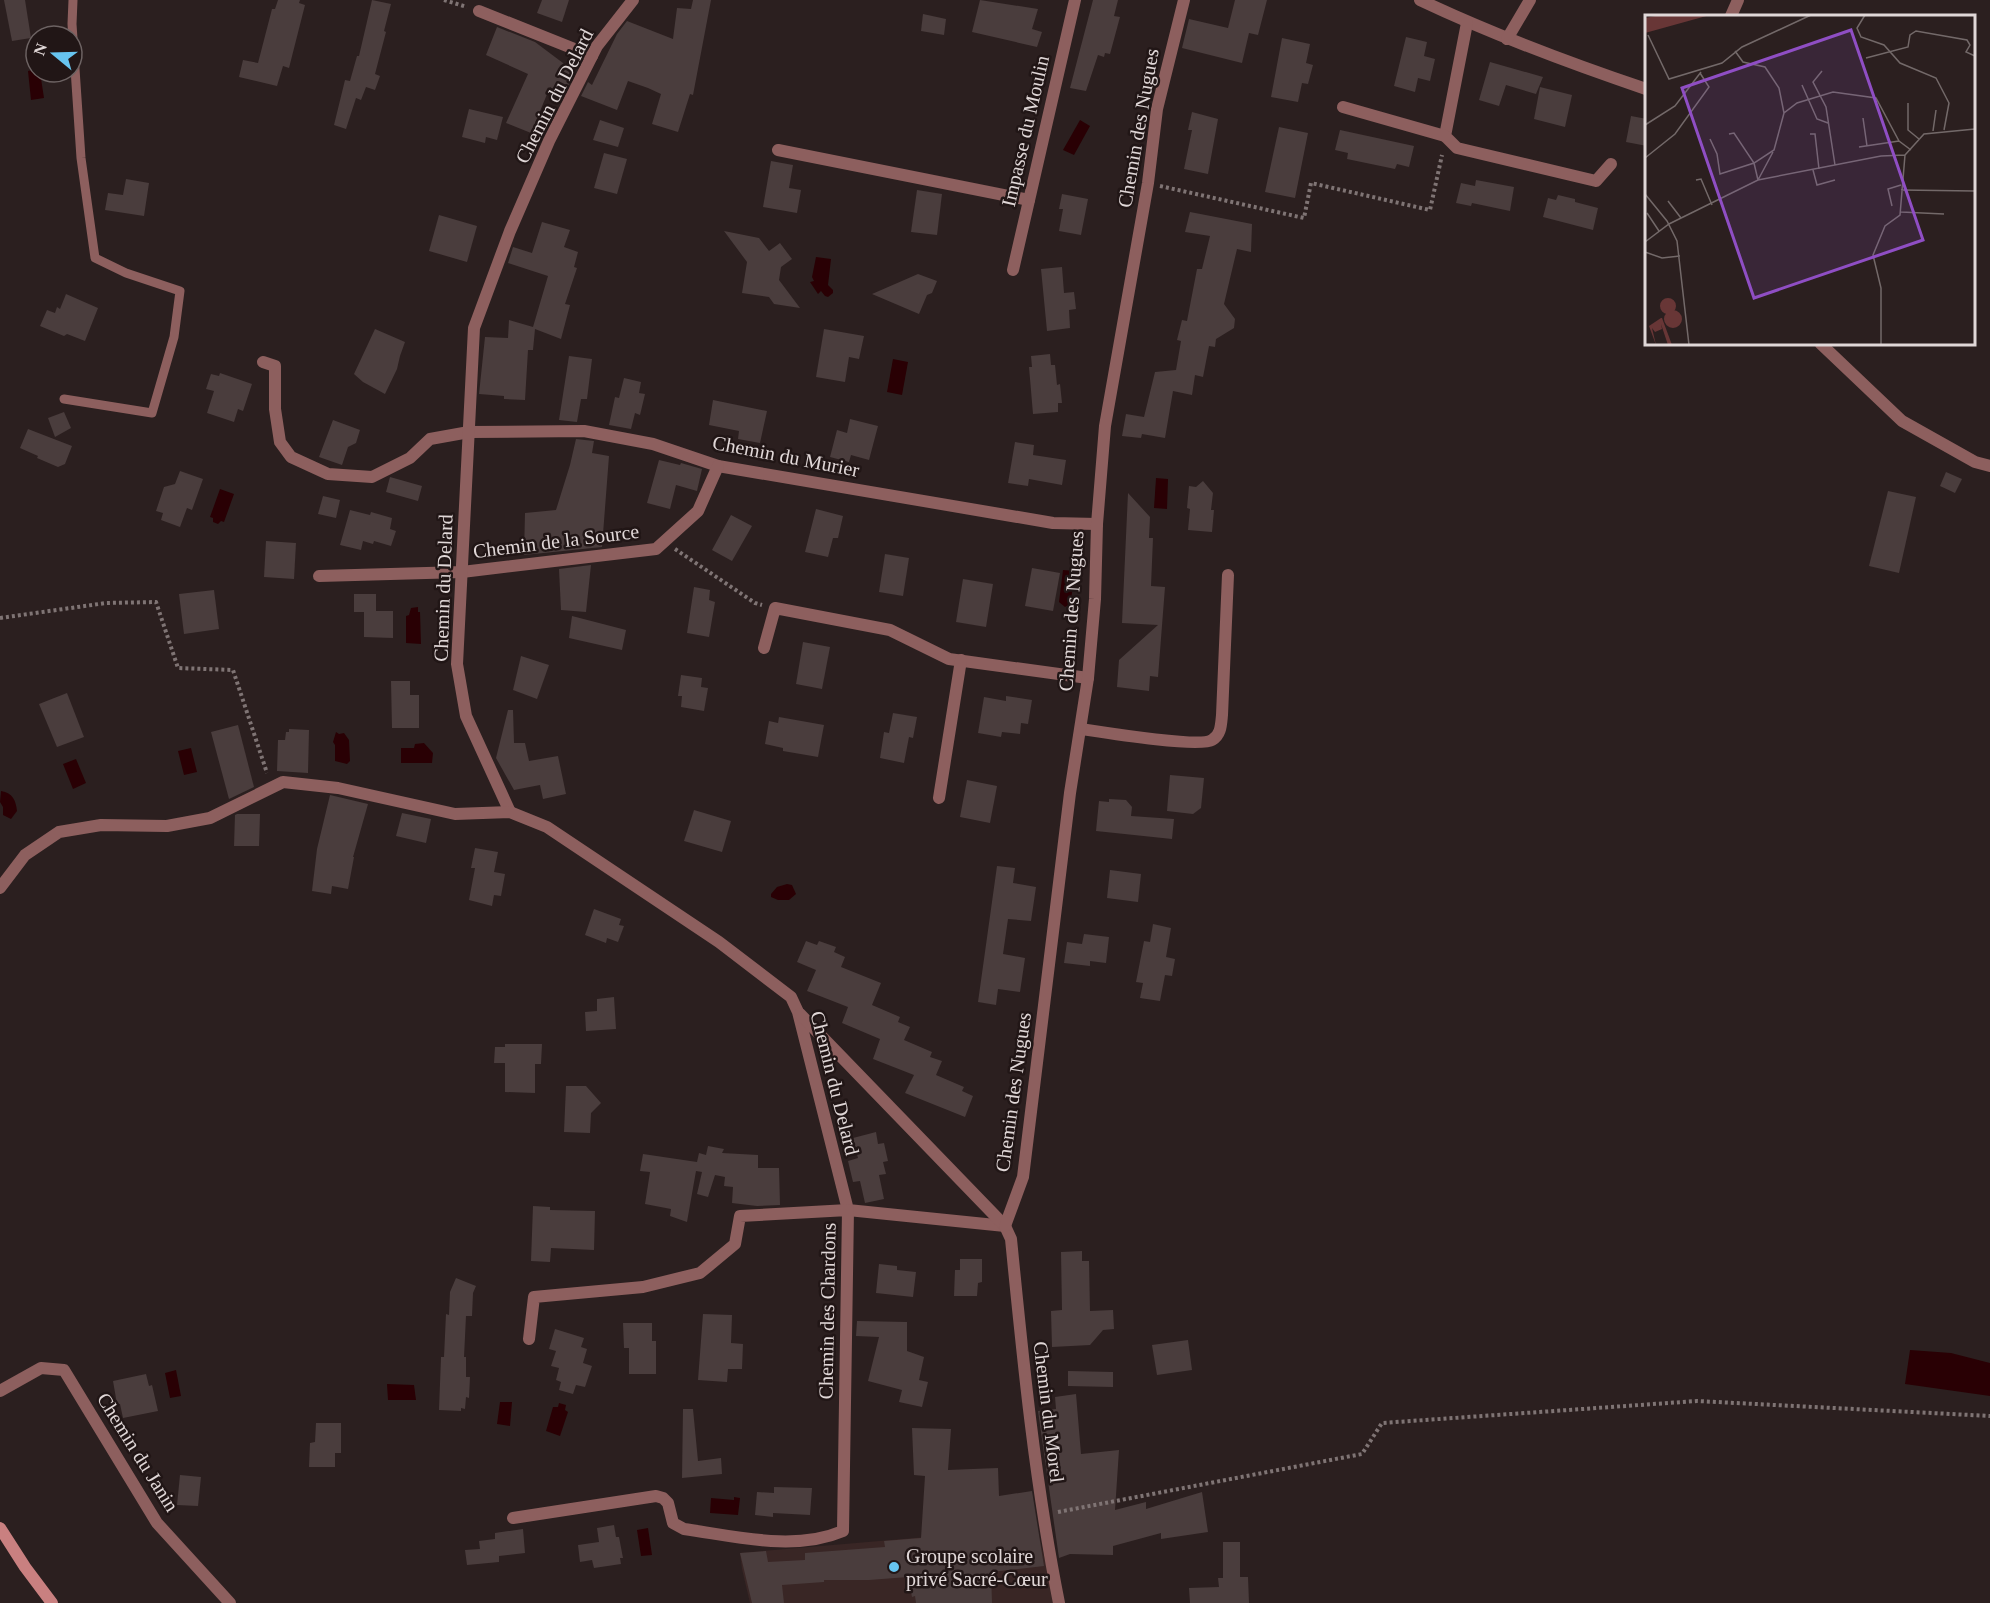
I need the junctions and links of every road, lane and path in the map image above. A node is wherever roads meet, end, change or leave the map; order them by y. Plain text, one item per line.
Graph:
1 (73, 0) edge
2 (444, 0) edge
3 (633, 0) edge
4 (1075, 0) edge
5 (1184, 0) edge
6 (1420, 0) edge
7 (1530, 0) edge
8 (1738, 0) edge
9 (479, 11) joint
10 (1731, 15) edge
11 (1467, 22) junction
12 (1507, 39) junction
13 (592, 56) junction
14 (1645, 88) edge
15 (1343, 107) dead end
16 (1445, 136) junction
17 (778, 150) dead end
18 (1611, 164) dead end
19 (1148, 183) junction
20 (1029, 200) junction
21 (1012, 270) dead end
22 (1822, 345) edge
23 (263, 362) dead end
24 (64, 399) dead end
25 (469, 432) junction
26 (718, 466) junction
27 (1990, 466) edge
28 (1097, 524) junction
29 (665, 542) junction
30 (462, 572) junction
31 (1228, 575) dead end
32 (319, 576) dead end
33 (775, 608) junction
34 (0, 618) edge
35 (764, 648) dead end
36 (961, 660) junction
37 (1088, 678) junction
38 (1081, 729) junction
39 (272, 788) junction
40 (939, 798) dead end
41 (510, 812) junction
42 (0, 888) edge
43 (798, 1012) junction
44 (848, 1210) junction
45 (1005, 1226) junction
46 (529, 1339) dead end
47 (0, 1391) edge
48 (1990, 1416) edge
49 (1043, 1515) junction
50 (513, 1518) dead end
51 (0, 1528) edge
52 (52, 1603) edge
53 (230, 1603) edge
54 (1059, 1603) edge

1 - 24 lane
2 - 9 path
3 - 13 street, Chemin du Delard
4 - 20 street, Impasse du Moulin
5 - 19 street, Chemin des Nugues
6 - 11 street
7 - 12 street
8 - 10 street
9 - 13 street
11 - 12 street
11 - 16 street
12 - 14 street
13 - 25 street, Chemin du Delard
15 - 16 street
16 - 18 street
16 - 19 path
17 - 20 street
19 - 28 street, Chemin des Nugues
20 - 21 street, Impasse du Moulin
22 - 27 street
23 - 25 street, Chemin du Murier
25 - 26 street, Chemin du Murier
25 - 30 street, Chemin du Delard
26 - 28 street, Chemin du Murier
26 - 29 street, Chemin de la Source
28 - 37 street, Chemin des Nugues
29 - 30 street, Chemin de la Source
29 - 33 path
30 - 32 street, Chemin de la Source
30 - 41 street, Chemin du Delard
31 - 38 street
33 - 35 street
33 - 36 street
34 - 39 path
36 - 37 street
36 - 40 street
37 - 38 street, Chemin des Nugues
38 - 45 street, Chemin des Nugues
39 - 41 street
39 - 42 street
41 - 43 street, Chemin du Delard
43 - 44 street, Chemin du Delard
43 - 45 street
44 - 45 street
44 - 46 street, Chemin des Chardons
44 - 50 street, Chemin des Chardons
45 - 49 street, Chemin du Morel
47 - 53 street, Chemin du Janin
48 - 49 path
49 - 54 street, Chemin du Morel
51 - 52 street

